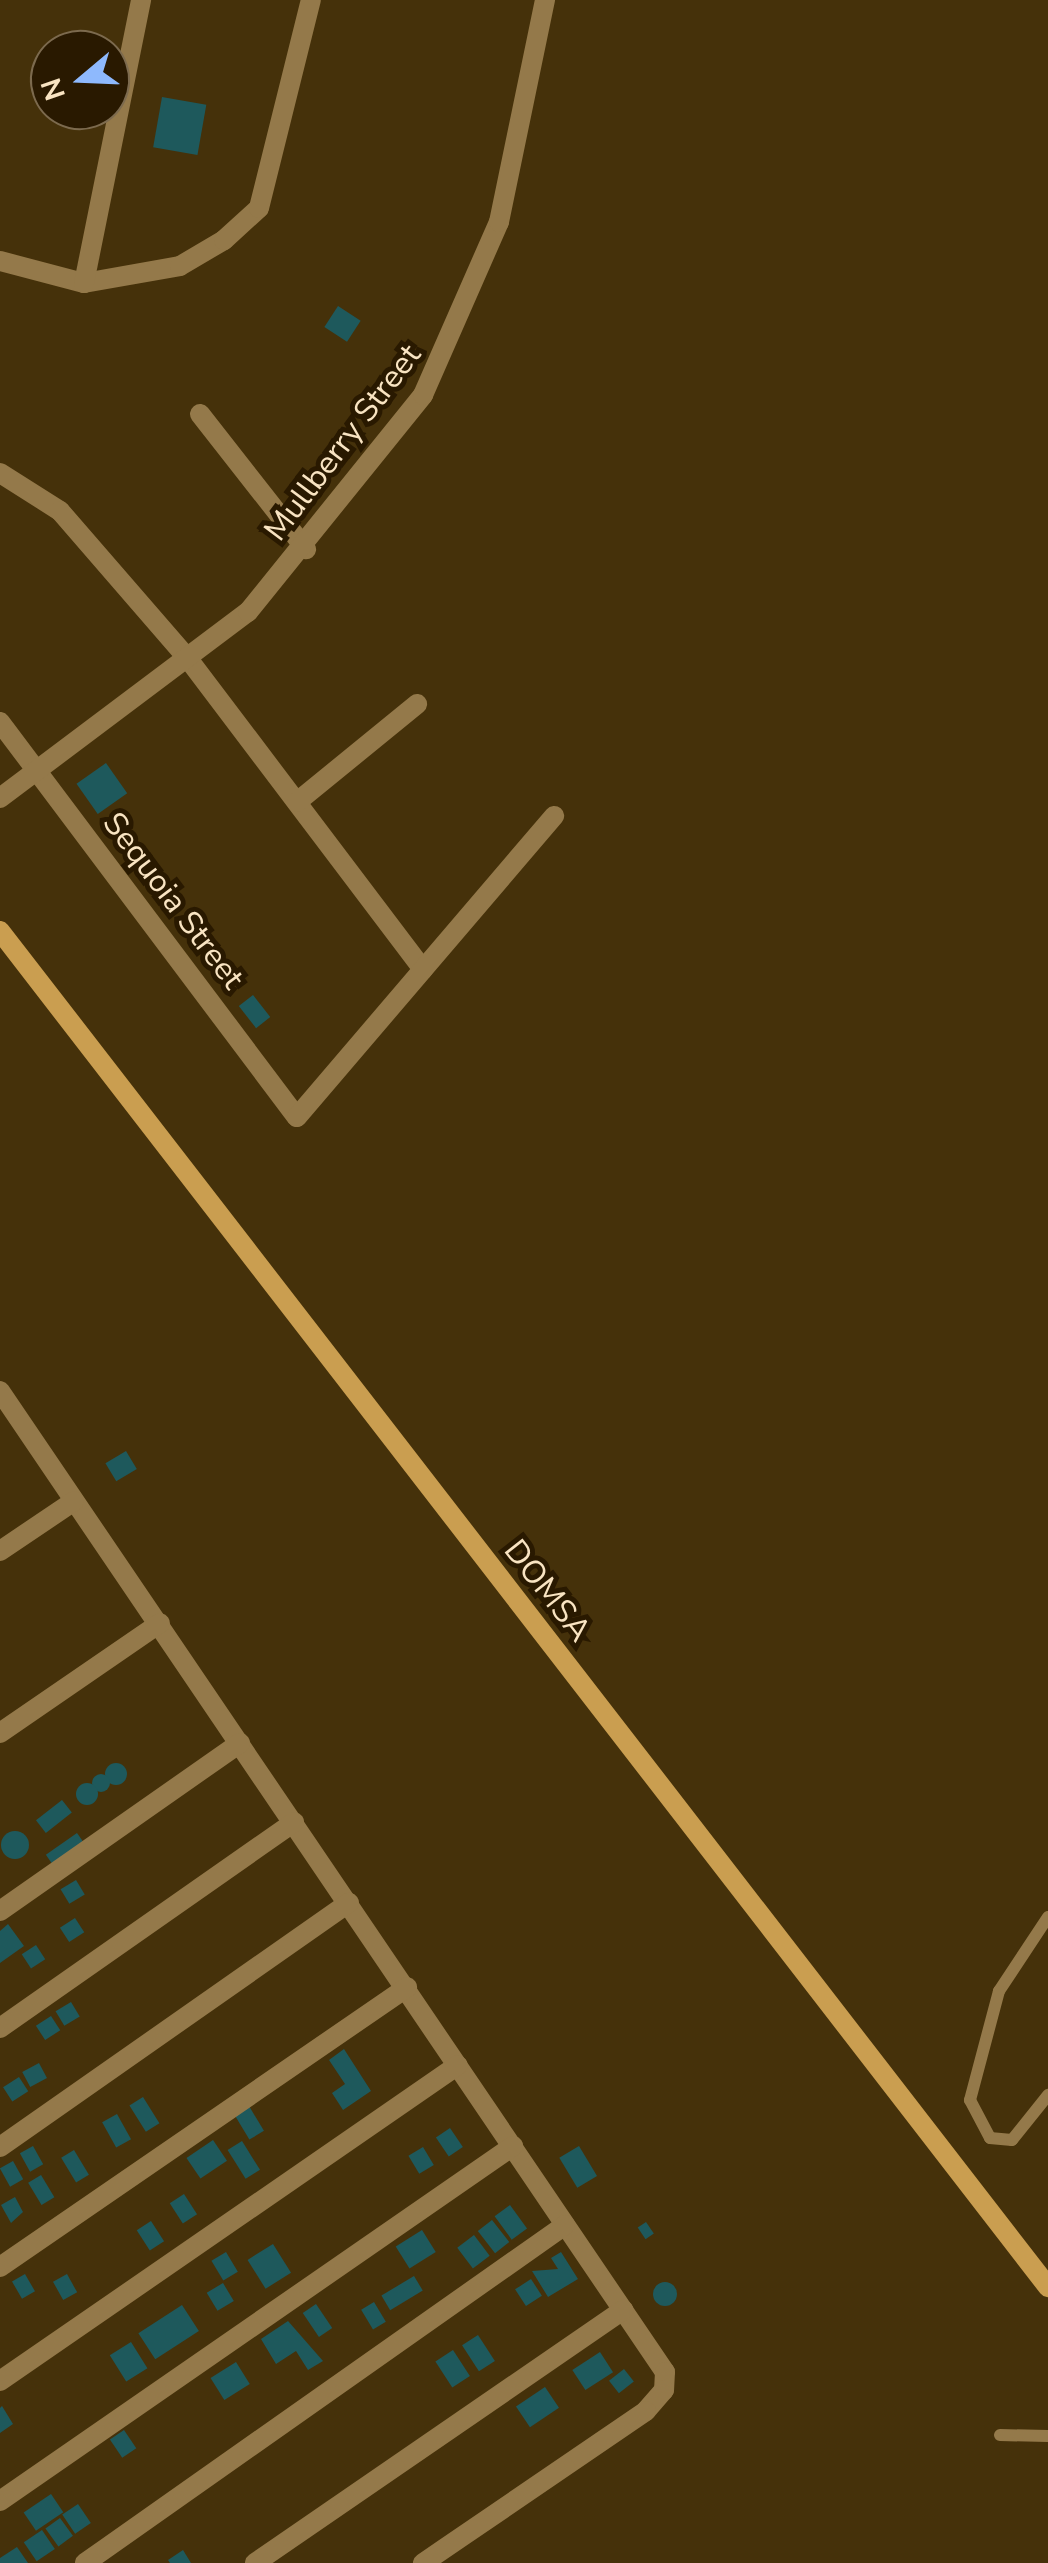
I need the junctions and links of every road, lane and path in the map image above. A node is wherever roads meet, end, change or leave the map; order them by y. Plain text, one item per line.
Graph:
1 (141, 0) edge
2 (311, 0) edge
3 (544, 0) edge
4 (0, 261) edge
5 (84, 283) junction
6 (200, 414) dead end
7 (0, 473) edge
8 (306, 549) junction
9 (189, 660) junction
10 (417, 704) dead end
11 (0, 722) edge
12 (37, 769) junction
13 (0, 798) edge
14 (298, 802) junction
15 (554, 816) dead end
16 (0, 931) edge
17 (423, 969) junction
18 (0, 1391) edge
19 (74, 1501) junction
20 (0, 1551) edge
21 (160, 1623) junction
22 (0, 1733) edge
23 (240, 1743) junction
24 (294, 1822) junction
25 (349, 1902) junction
26 (0, 1911) edge
27 (1048, 1918) edge
28 (407, 1987) junction
29 (0, 2028) edge
30 (458, 2065) junction
31 (1048, 2096) edge
32 (512, 2146) junction
33 (0, 2147) edge
34 (565, 2224) junction
35 (0, 2267) edge
36 (1048, 2287) edge
37 (622, 2310) junction
38 (0, 2381) edge
39 (1000, 2435) dead end
40 (1048, 2436) edge
41 (0, 2501) edge
42 (85, 2563) edge
43 (254, 2563) edge
44 (422, 2563) edge

1 - 5 street
2 - 5 street
3 - 8 street, Mullberry Street
4 - 5 street
6 - 8 street
7 - 9 street
8 - 9 street, Mullberry Street
9 - 12 street, Mullberry Street
9 - 14 street
10 - 14 street
11 - 12 street, Sequoia Street
12 - 13 street, Mullberry Street
12 - 17 street, Sequoia Street
14 - 17 street
15 - 17 street
16 - 36 main road, DOMSA
18 - 19 street
19 - 20 street
19 - 21 street
21 - 22 street
21 - 23 street
23 - 24 street
23 - 26 street
24 - 25 street
24 - 29 street
25 - 28 street
25 - 33 street
27 - 31 lane
28 - 30 street
28 - 35 street
30 - 32 street
30 - 38 street
32 - 34 street
32 - 41 street
34 - 37 street
34 - 42 street
37 - 43 street
37 - 44 street
39 - 40 lane

